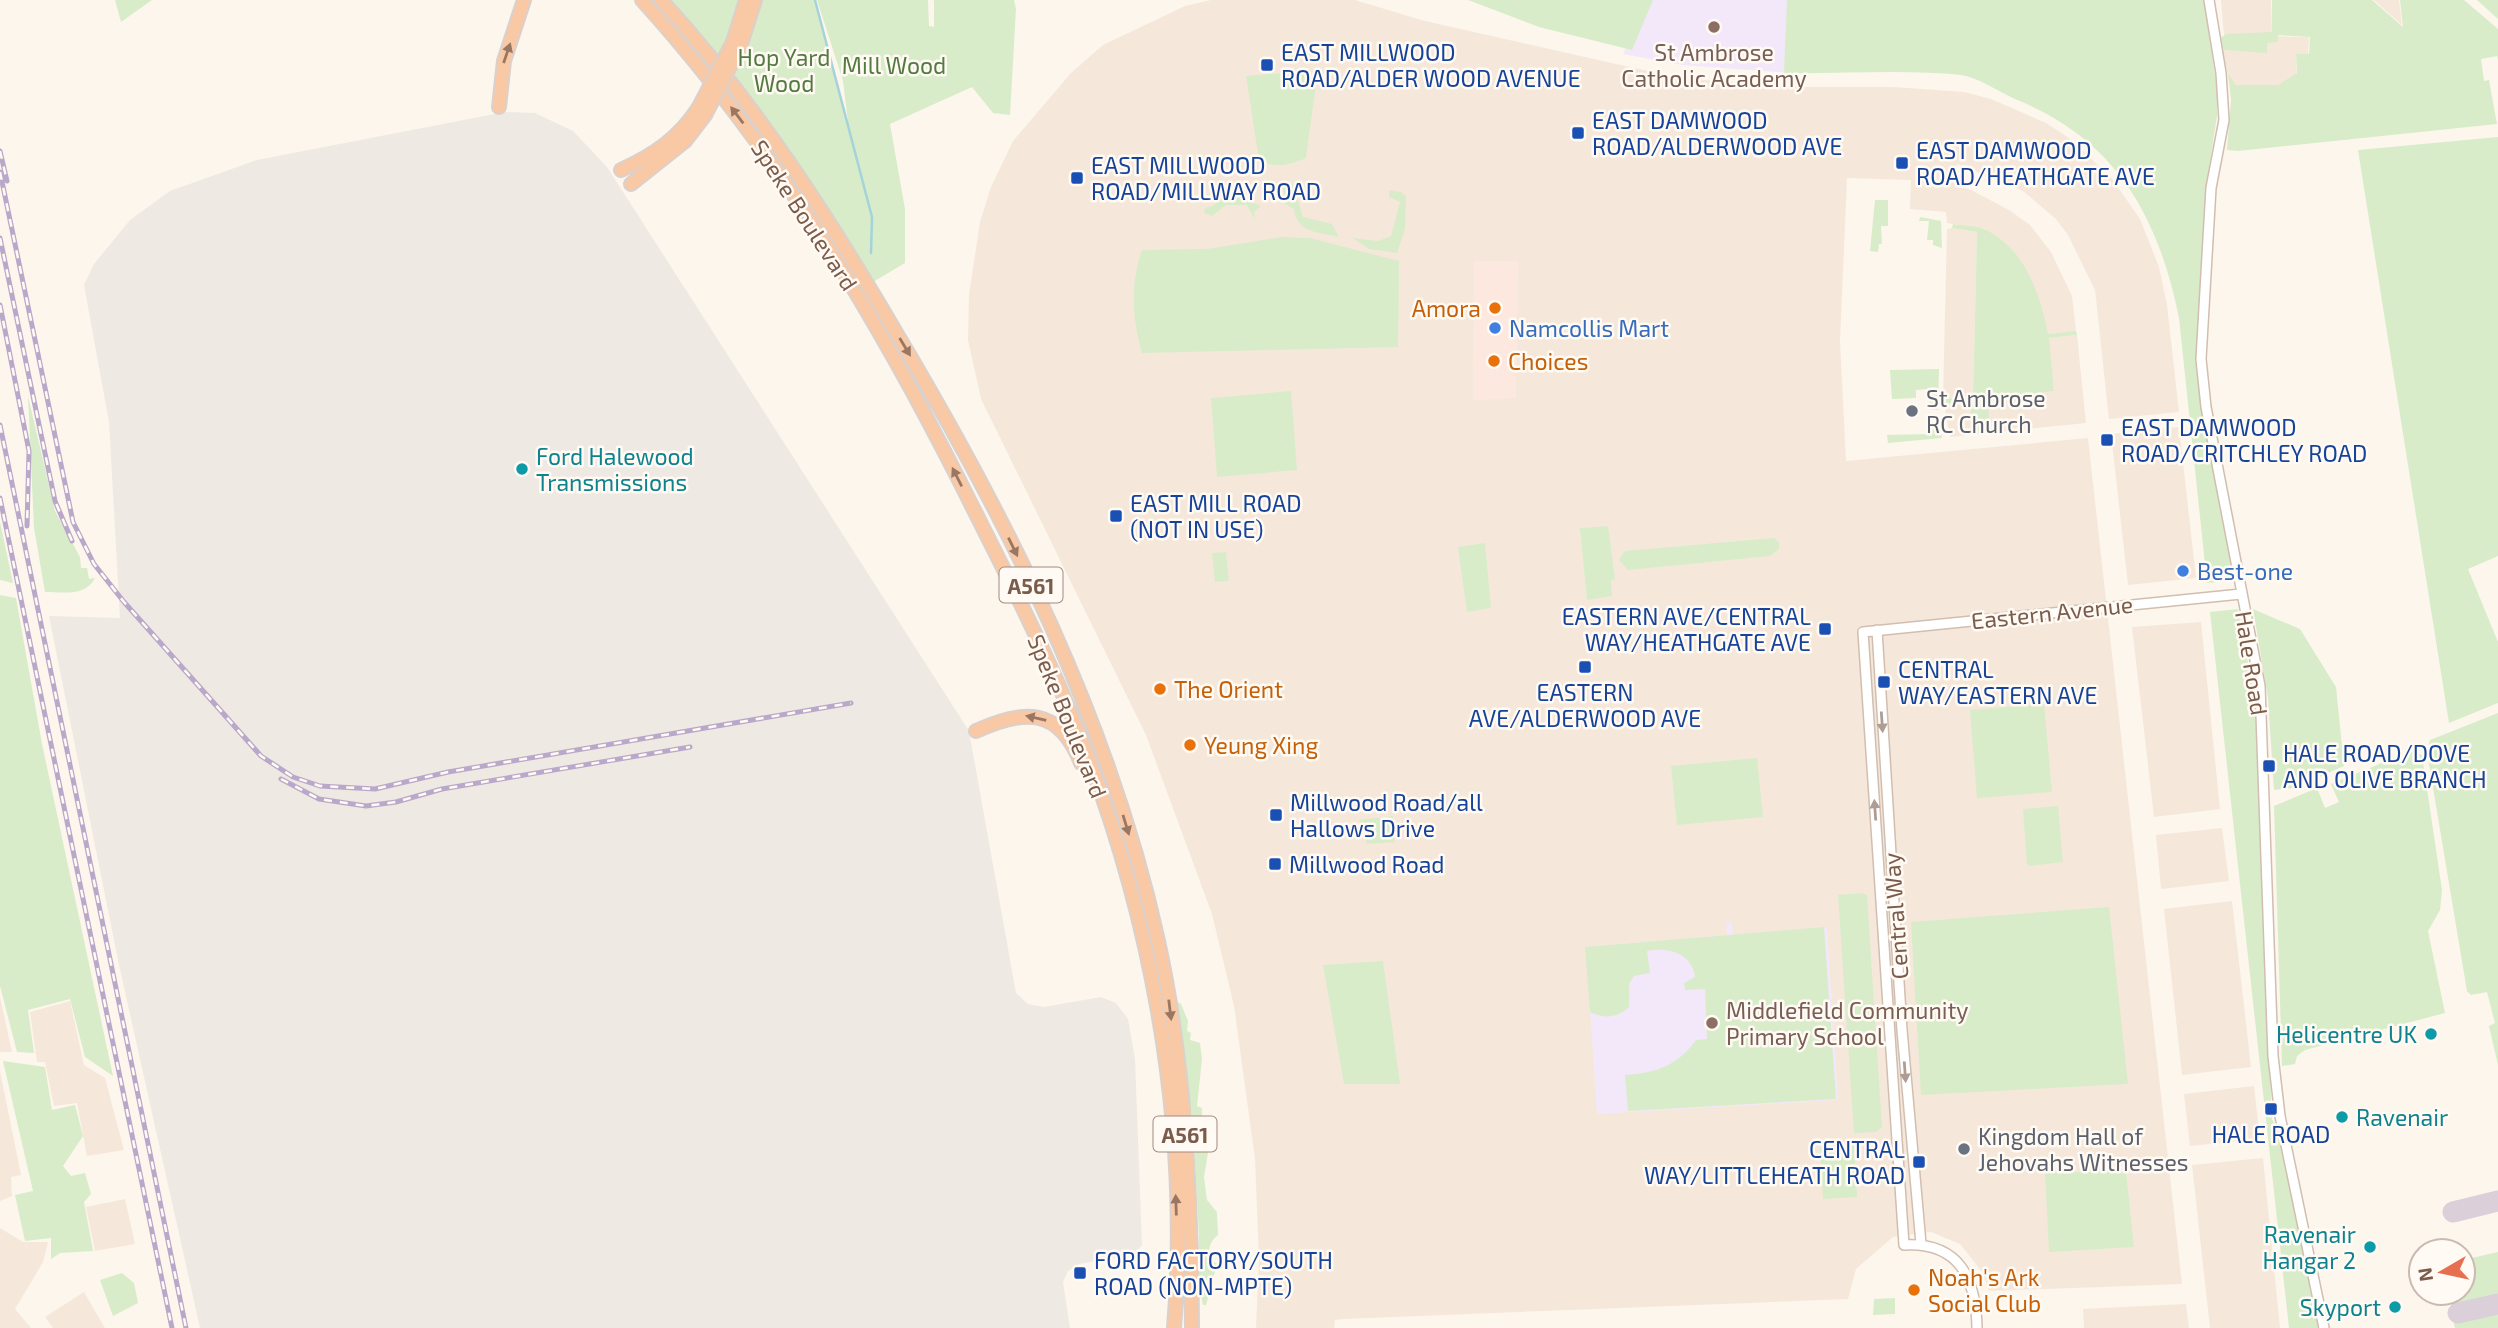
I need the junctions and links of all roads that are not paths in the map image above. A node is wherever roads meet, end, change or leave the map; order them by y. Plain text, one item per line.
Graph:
1 (524, 0) edge
2 (642, 0) edge
3 (662, 0) edge
4 (746, 0) edge
5 (755, 0) edge
6 (2209, 0) edge
7 (737, 44) junction
8 (499, 107) dead end
9 (702, 111) junction
10 (621, 170) dead end
11 (631, 184) dead end
12 (2241, 594) junction
13 (1877, 630) junction
14 (1863, 632) joint
15 (976, 731) dead end
16 (1134, 901) junction
17 (1921, 1244) junction
18 (1174, 1328) edge
19 (1192, 1328) edge
20 (1977, 1328) edge
21 (2323, 1328) edge

8 -> 1 highway
16 -> 2 highway, Speke Boulevard / A561
3 -> 19 highway, Speke Boulevard / A561
4 - 7 highway
5 - 7 highway
6 - 12 street, Hale Road
7 - 9 highway, bridge
9 - 10 highway
9 - 11 highway
12 - 13 street, Eastern Avenue
12 - 21 street, Hale Road
13 - 14 street, Eastern Avenue
13 -> 17 street, Central Way
17 -> 14 street, Central Way
16 -> 15 highway
18 -> 16 highway, Speke Boulevard / A561
17 - 20 street

